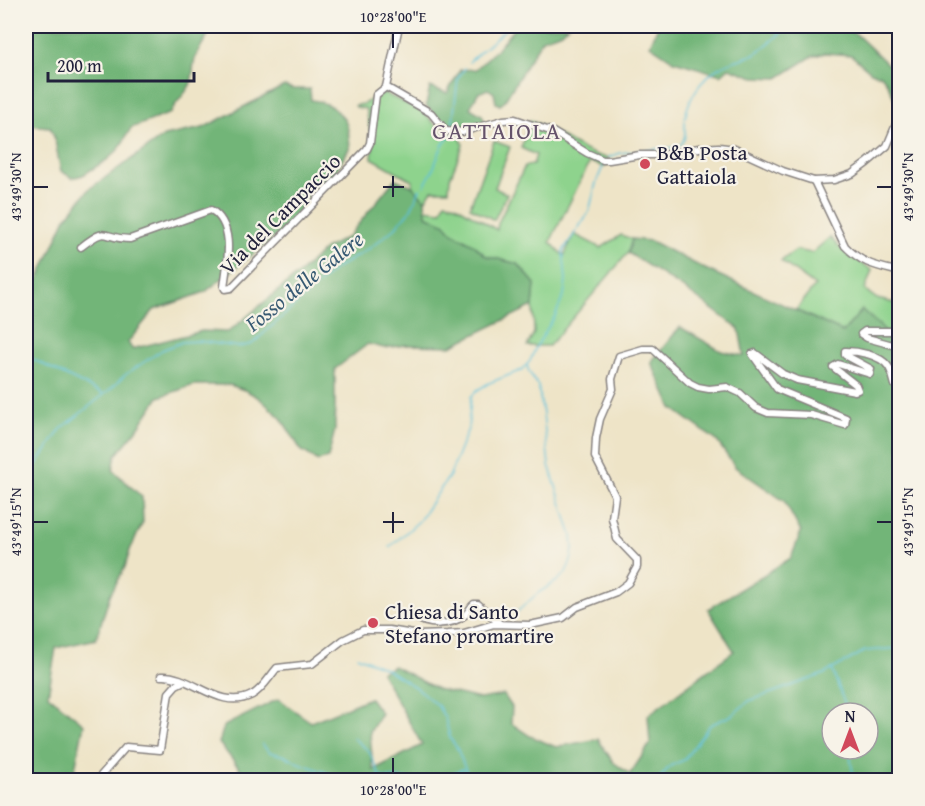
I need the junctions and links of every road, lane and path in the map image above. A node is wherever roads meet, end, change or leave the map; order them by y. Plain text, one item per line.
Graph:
1 (399, 26) edge
2 (386, 87) junction
3 (900, 115) edge
4 (813, 181) junction
5 (81, 247) dead end
6 (900, 272) edge
7 (900, 331) edge
8 (900, 347) edge
9 (900, 388) edge
10 (413, 615) dead end
11 (499, 623) junction
12 (161, 676) dead end
13 (184, 681) junction
14 (97, 780) edge

1 - 2 street
2 - 4 street
2 - 5 street, Via del Campaccio
3 - 4 street
4 - 6 street
7 - 8 street
9 - 11 street
10 - 11 street
11 - 13 street
12 - 13 street
13 - 14 street

